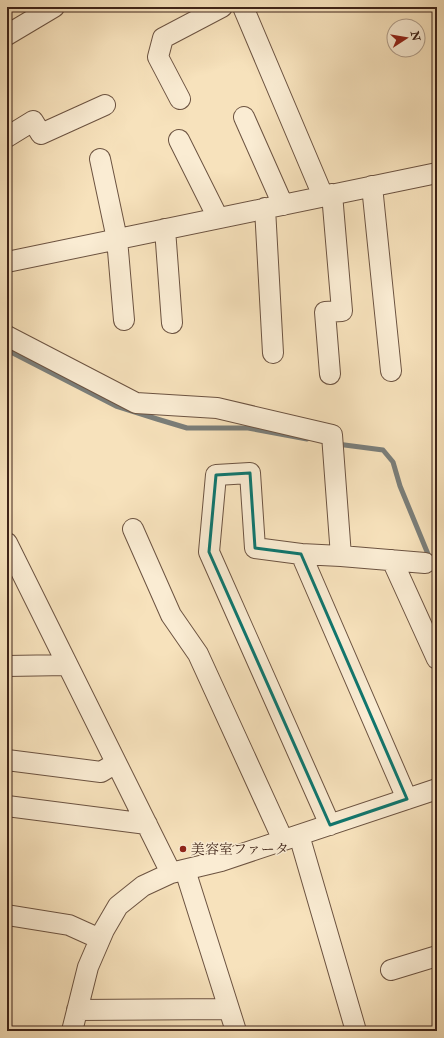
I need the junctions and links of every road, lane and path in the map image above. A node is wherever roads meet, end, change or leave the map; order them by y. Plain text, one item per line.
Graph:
1 (54, 7) edge
2 (222, 7) edge
3 (243, 7) edge
4 (7, 35) edge
5 (180, 98) dead end
6 (105, 105) dead end
7 (244, 117) dead end
8 (7, 137) edge
9 (179, 140) dead end
10 (100, 159) dead end
11 (437, 173) edge
12 (372, 186) junction
13 (328, 195) junction
14 (274, 206) junction
15 (218, 218) junction
16 (165, 229) junction
17 (117, 239) junction
18 (7, 262) edge
19 (124, 320) dead end
20 (172, 323) dead end
21 (7, 336) edge
22 (273, 353) dead end
23 (391, 371) dead end
24 (330, 374) dead end
25 (133, 529) dead end
26 (7, 543) edge
27 (301, 554) junction
28 (341, 556) junction
29 (392, 560) junction
30 (425, 563) dead end
31 (16, 581) edge
32 (437, 659) edge
33 (67, 665) junction
34 (7, 666) edge
35 (7, 760) edge
36 (116, 763) junction
37 (437, 789) edge
38 (407, 799) junction
39 (7, 806) edge
40 (147, 824) junction
41 (330, 825) junction
42 (291, 838) junction
43 (178, 871) junction
44 (7, 915) edge
45 (100, 939) junction
46 (437, 956) edge
47 (391, 970) dead end
48 (77, 1010) junction
49 (229, 1010) junction
50 (72, 1031) edge
51 (236, 1031) edge
52 (356, 1031) edge

1 - 4 street
2 - 5 street
3 - 13 street
6 - 8 street
7 - 14 street
9 - 15 street
10 - 17 street
11 - 12 street
12 - 13 street
12 - 23 street
13 - 14 street
13 - 24 street
14 - 15 street
14 - 22 street
15 - 16 street
16 - 17 street
16 - 20 street
17 - 18 street
17 - 19 street
21 - 28 street
25 - 42 street
26 - 31 street
27 - 28 street
27 - 38 street
27 - 41 street
28 - 29 street
29 - 30 street
29 - 32 street
31 - 33 street
33 - 34 street
33 - 36 street
35 - 36 street
36 - 40 street
37 - 38 street
38 - 41 street
39 - 40 street
40 - 43 street
41 - 42 street
42 - 43 street
42 - 52 street
43 - 45 street
43 - 49 street
44 - 45 street
45 - 48 street
46 - 47 street
48 - 49 street
48 - 50 street
49 - 51 street

